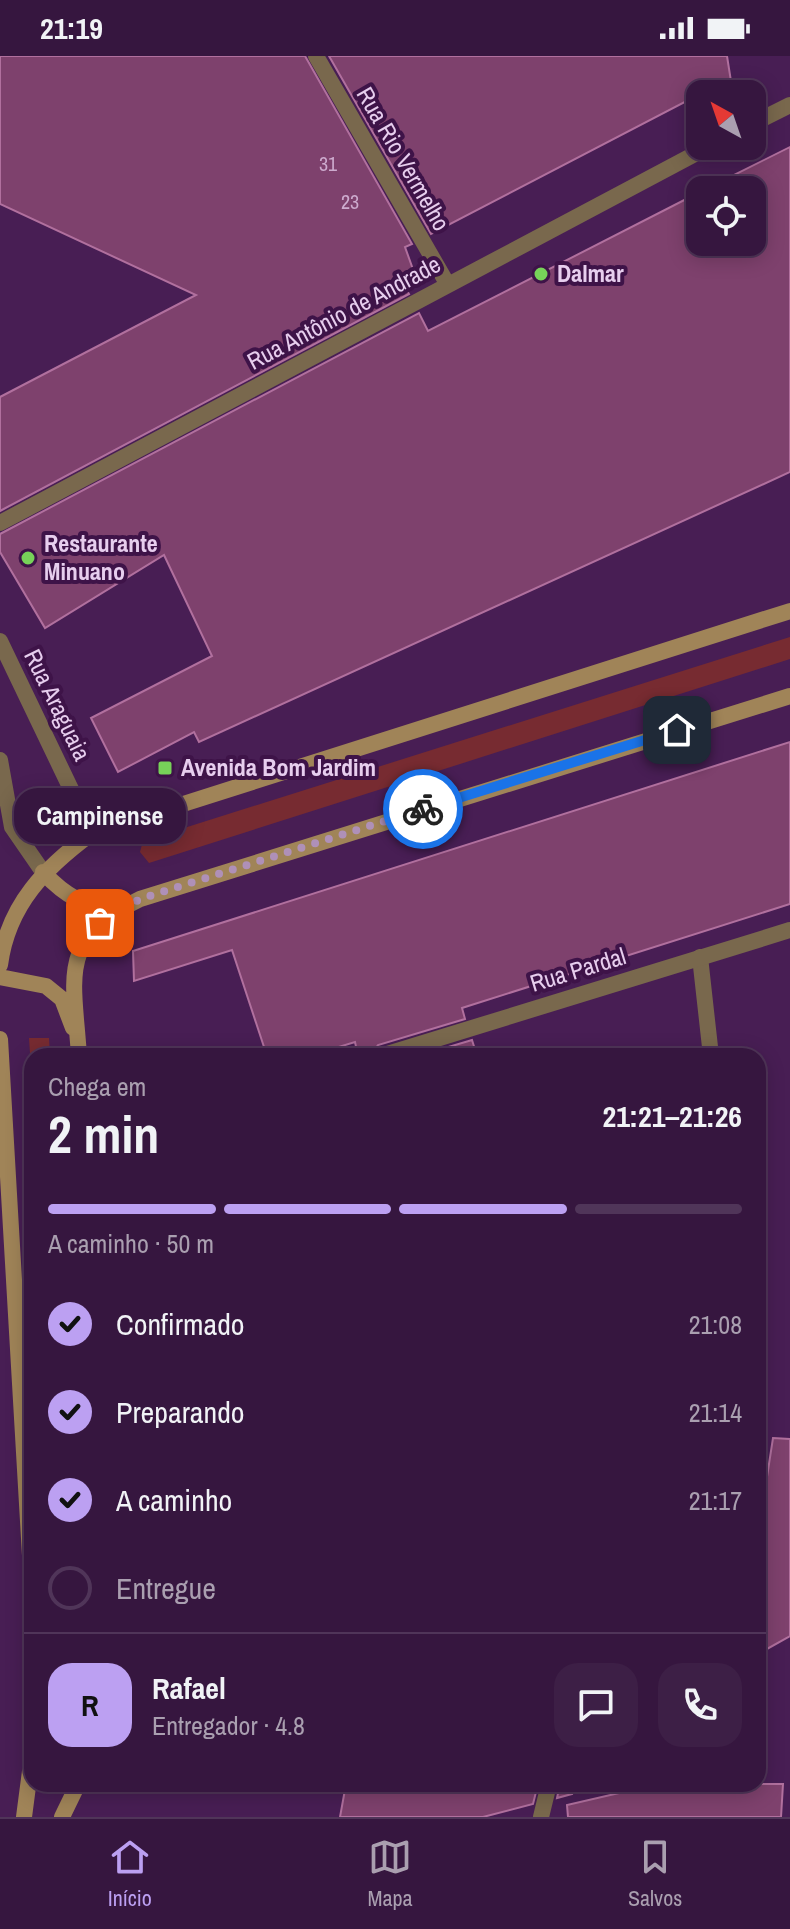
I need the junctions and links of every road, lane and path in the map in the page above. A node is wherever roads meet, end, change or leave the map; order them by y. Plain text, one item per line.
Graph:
1 (316, 56) edge
2 (790, 105) edge
3 (766, 117) edge
4 (686, 159) edge
5 (448, 285) junction
6 (0, 523) edge
7 (790, 611) edge
8 (0, 641) edge
9 (790, 696) edge
10 (0, 760) edge
11 (92, 833) junction
12 (43, 872) junction
13 (119, 909) junction
14 (790, 930) edge
15 (700, 957) junction
16 (0, 965) edge
17 (0, 977) edge
18 (78, 1036) junction
19 (0, 1039) edge
20 (79, 1048) edge
21 (407, 1048) edge
22 (710, 1048) edge
23 (24, 1452) edge
24 (27, 1792) edge
25 (74, 1792) edge
26 (547, 1792) edge
27 (24, 1817) edge
28 (62, 1817) edge
29 (541, 1817) edge

1 - 5 street, Rua Rio Vermelho
2 - 3 street
4 - 5 street, Rua Antônio de Andrade
5 - 6 street, Rua Antônio de Andrade
7 - 11 main road
8 - 11 street, Rua Araguaia
9 - 13 main road
10 - 12 street
11 - 12 main road
12 - 13 main road
12 - 16 main road
13 - 18 main road
14 - 15 street, Rua Pardal
15 - 21 street, Rua Pardal
15 - 22 street
17 - 18 main road
18 - 20 main road
19 - 23 main road
24 - 27 main road
25 - 28 main road
26 - 29 street

